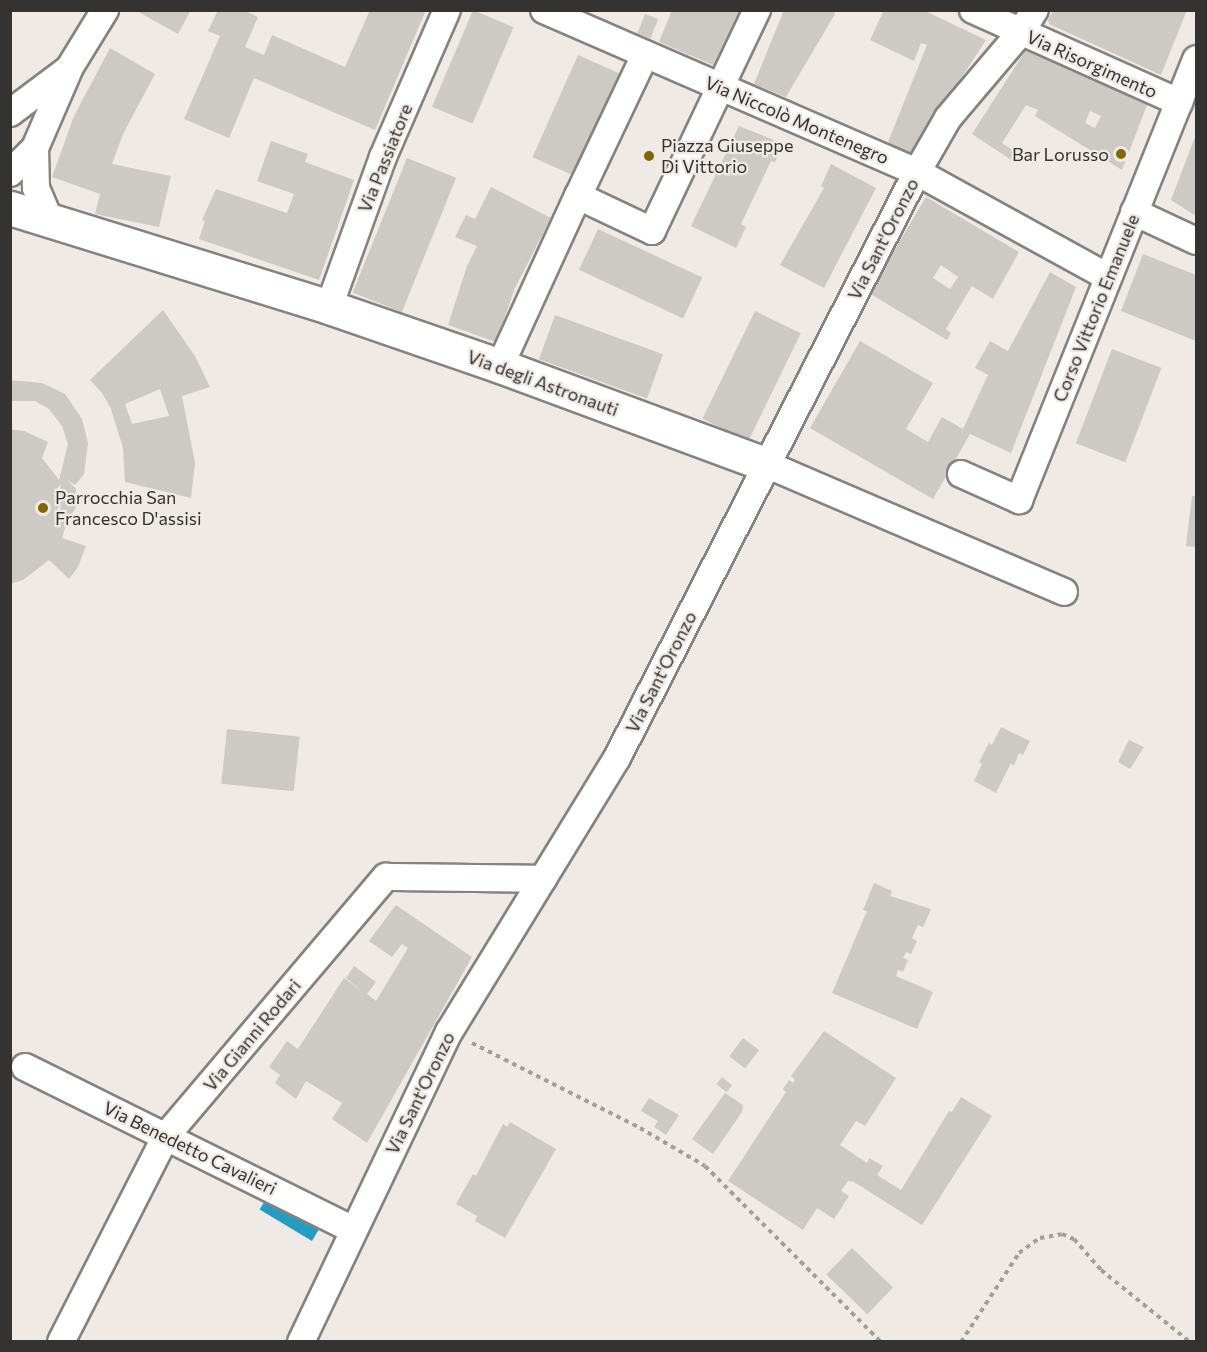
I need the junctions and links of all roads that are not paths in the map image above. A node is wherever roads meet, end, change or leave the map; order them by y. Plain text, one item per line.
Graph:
1 (105, 10) edge
2 (447, 10) edge
3 (544, 10) edge
4 (757, 10) edge
5 (973, 10) edge
6 (1035, 10) edge
7 (1021, 32) junction
8 (645, 55) junction
9 (1197, 59) edge
10 (70, 68) junction
11 (720, 87) junction
12 (1179, 102) junction
13 (10, 113) edge
14 (35, 148) junction
15 (917, 172) junction
16 (10, 173) edge
17 (578, 196) junction
18 (10, 208) edge
19 (1134, 212) junction
20 (50, 220) junction
21 (1197, 241) edge
22 (1108, 277) junction
23 (329, 307) junction
24 (500, 366) junction
25 (768, 465) junction
26 (961, 474) dead end
27 (1064, 592) dead end
28 (543, 879) junction
29 (26, 1067) dead end
30 (166, 1136) junction
31 (354, 1230) junction
32 (61, 1341) edge
33 (301, 1341) edge

1 - 10 street
2 - 23 street, Via Passiatore
3 - 8 street, Via Niccolò Montenegro
4 - 11 street
5 - 7 street, Via Risorgimento
6 - 7 street, Via Sant'Oronzo
7 - 12 street, Via Risorgimento
7 - 15 street, Via Sant'Oronzo
8 - 11 street, Via Niccolò Montenegro
8 - 17 street
9 - 12 street, Corso Vittorio Emanuele
10 - 13 street
10 - 14 street
11 - 15 street, Via Niccolò Montenegro
11 - 17 street
12 - 19 street, Corso Vittorio Emanuele
14 - 16 street
14 - 20 street
15 - 22 street, Via Niccolò Montenegro
15 - 25 street, Via Sant'Oronzo
17 - 24 street
18 - 20 street, Via degli Astronauti
19 - 21 street
19 - 22 street, Corso Vittorio Emanuele
20 - 23 street, Via degli Astronauti
22 - 26 street, Corso Vittorio Emanuele
23 - 24 street, Via degli Astronauti
24 - 25 street, Via degli Astronauti
25 - 27 street, Via degli Astronauti
25 - 28 street, Via Sant'Oronzo
28 - 30 street, Via Gianni Rodari
28 - 31 street, Via Sant'Oronzo
29 - 30 street, Via Benedetto Cavalieri
30 - 31 street, Via Benedetto Cavalieri
30 - 32 street, Via Gianni Rodari
31 - 33 street, Via Sant'Oronzo

